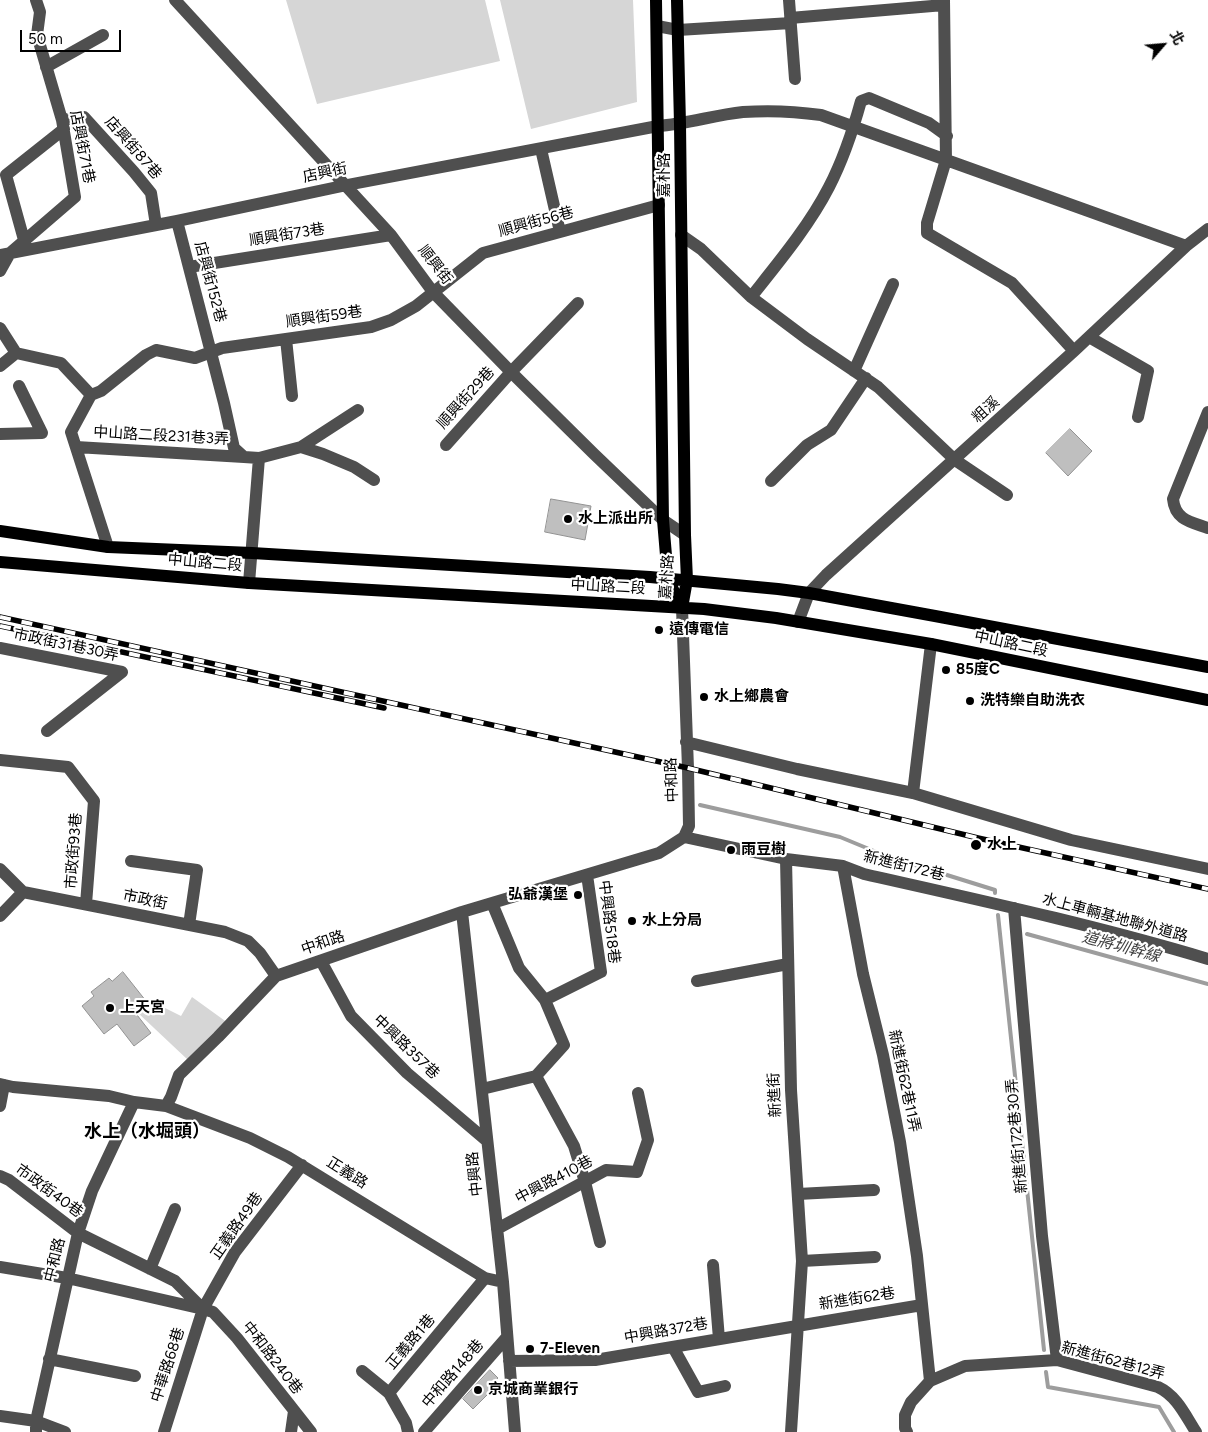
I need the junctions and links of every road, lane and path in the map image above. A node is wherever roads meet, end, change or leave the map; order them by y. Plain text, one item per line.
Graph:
1 (36, 0) edge
2 (175, 0) edge
3 (656, 0) edge
4 (677, 0) edge
5 (789, 0) edge
6 (944, 3) edge
7 (790, 20) junction
8 (656, 26) junction
9 (678, 30) junction
10 (104, 35) dead end
11 (46, 67) junction
12 (795, 78) dead end
13 (680, 124) junction
14 (63, 125) junction
15 (658, 126) junction
16 (854, 128) junction
17 (947, 136) junction
18 (541, 148) junction
19 (946, 160) junction
20 (347, 185) junction
21 (659, 205) junction
22 (177, 221) junction
23 (156, 225) junction
24 (560, 232) junction
25 (1208, 234) edge
26 (391, 235) junction
27 (681, 235) junction
28 (24, 240) junction
29 (1186, 246) junction
30 (5, 254) edge
31 (189, 267) junction
32 (0, 271) edge
33 (893, 284) dead end
34 (433, 292) junction
35 (751, 297) junction
36 (578, 303) dead end
37 (0, 328) edge
38 (1089, 337) junction
39 (286, 339) junction
40 (1074, 351) junction
41 (211, 352) junction
42 (16, 353) junction
43 (0, 366) edge
44 (854, 371) junction
45 (511, 372) junction
46 (866, 378) junction
47 (19, 386) dead end
48 (91, 395) junction
49 (292, 396) dead end
50 (358, 410) dead end
51 (1208, 412) edge
52 (1138, 417) dead end
53 (0, 434) edge
54 (446, 445) dead end
55 (76, 447) junction
56 (300, 447) junction
57 (244, 457) junction
58 (259, 458) junction
59 (955, 460) junction
60 (374, 480) dead end
61 (771, 481) dead end
62 (1007, 495) dead end
63 (663, 520) junction
64 (1208, 528) edge
65 (0, 531) edge
66 (684, 535) junction
67 (108, 547) junction
68 (252, 553) junction
69 (0, 562) edge
70 (668, 579) junction
71 (686, 580) junction
72 (249, 583) junction
73 (809, 593) junction
74 (682, 608) junction
75 (798, 622) junction
76 (930, 644) junction
77 (0, 648) edge
78 (1208, 667) edge
79 (1208, 700) edge
80 (46, 731) dead end
81 (686, 742) junction
82 (0, 760) edge
83 (913, 793) junction
84 (684, 837) junction
85 (786, 859) junction
86 (130, 860) dead end
87 (843, 866) junction
88 (0, 869) edge
89 (1208, 869) edge
90 (587, 875) junction
91 (23, 892) junction
92 (492, 903) junction
93 (86, 904) junction
94 (1014, 908) junction
95 (462, 912) junction
96 (0, 916) edge
97 (188, 925) junction
98 (1208, 959) edge
99 (321, 961) junction
100 (788, 964) junction
101 (276, 976) junction
102 (697, 981) dead end
103 (545, 1000) junction
104 (536, 1076) junction
105 (2, 1084) edge
106 (482, 1090) junction
107 (638, 1092) dead end
108 (134, 1102) junction
109 (0, 1106) edge
110 (166, 1106) junction
111 (487, 1141) junction
112 (302, 1165) junction
113 (0, 1176) edge
114 (586, 1182) junction
115 (874, 1190) dead end
116 (798, 1194) junction
117 (175, 1209) dead end
118 (497, 1229) junction
119 (78, 1233) junction
120 (600, 1242) dead end
121 (875, 1257) dead end
122 (802, 1261) junction
123 (713, 1266) dead end
124 (0, 1267) edge
125 (150, 1269) junction
126 (67, 1278) junction
127 (485, 1278) junction
128 (503, 1282) junction
129 (922, 1305) junction
130 (204, 1308) junction
131 (798, 1326) junction
132 (507, 1337) junction
133 (719, 1339) junction
134 (672, 1347) junction
135 (49, 1360) junction
136 (1057, 1360) junction
137 (509, 1361) junction
138 (362, 1370) dead end
139 (135, 1376) dead end
140 (930, 1380) junction
141 (725, 1386) dead end
142 (389, 1393) junction
143 (294, 1412) junction
144 (0, 1416) edge
145 (36, 1426) edge
146 (65, 1432) edge
147 (164, 1432) edge
148 (291, 1432) edge
149 (311, 1432) edge
150 (408, 1432) edge
151 (424, 1432) edge
152 (515, 1432) edge
153 (791, 1432) edge
154 (907, 1432) edge
155 (1196, 1432) edge

1 - 11 street, 店興街71巷
2 - 20 street, 順興街
3 - 8 main road, 嘉朴路
4 - 9 main road, 嘉朴路
5 - 7 street
6 - 7 street
6 - 17 street
7 - 9 street
7 - 12 street
8 - 9 street
8 - 15 main road, 嘉朴路
9 - 13 main road, 嘉朴路
10 - 11 street
11 - 14 street, 店興街71巷
13 - 15 street, 店興街
13 - 16 street, 店興街
13 - 27 main road, 嘉朴路
14 - 23 street, 店興街87巷
14 - 28 street, 店興街71巷
14 - 28 street
15 - 18 street, 店興街
15 - 21 main road, 嘉朴路
16 - 17 street
16 - 19 street, 店興街
16 - 35 street
17 - 19 street
18 - 20 street, 店興街
18 - 24 street
19 - 29 street, 店興街
19 - 40 street
20 - 22 street, 店興街
20 - 26 street, 順興街
21 - 24 street, 順興街56巷
21 - 63 main road, 嘉朴路
22 - 23 street, 店興街
22 - 31 street, 店興街152巷
23 - 30 street, 店興街
24 - 34 street, 順興街56巷
25 - 29 street, 粗溪
26 - 31 street, 順興街73巷
26 - 34 street, 順興街
27 - 35 street
27 - 66 main road, 嘉朴路
28 - 30 street, 店興街71巷
29 - 38 street, 粗溪
30 - 32 street, 店興街71巷
31 - 41 street, 店興街152巷
33 - 44 street
34 - 39 street, 順興街59巷
34 - 45 street, 順興街
35 - 44 street
36 - 45 street, 順興街29巷
37 - 42 street
38 - 40 street, 粗溪
38 - 52 street
39 - 41 street, 順興街59巷
39 - 49 street
40 - 59 street, 粗溪
41 - 48 street, 順興街59巷
41 - 57 street, 店興街152巷
42 - 43 street
42 - 48 street
44 - 46 street
45 - 54 street, 順興街29巷
45 - 63 street, 順興街
46 - 59 street
46 - 61 street
47 - 53 street
48 - 55 street
50 - 56 street
51 - 64 street
55 - 57 street, 中山路二段231巷3弄
55 - 67 street
56 - 58 street, 中山路二段231巷3弄
56 - 60 street
57 - 58 street, 中山路二段231巷3弄
58 - 68 street
59 - 62 street
59 - 73 street, 粗溪
63 - 66 street, 順興街
63 - 70 main road, 嘉朴路
65 - 67 main road, 中山路二段
66 - 71 main road, 嘉朴路
67 - 68 main road, 中山路二段
68 - 70 main road, 中山路二段
68 - 72 street
69 - 72 main road, 中山路二段
70 - 71 main road, 中山路二段
70 - 74 main road, 嘉朴路
71 - 73 main road, 中山路二段
71 - 74 main road, 嘉朴路
72 - 74 main road, 中山路二段
73 - 75 street, 粗溪
73 - 78 main road, 中山路二段
74 - 75 main road, 中山路二段
74 - 81 street, 中和路
75 - 76 main road, 中山路二段
76 - 79 main road, 中山路二段
76 - 83 street
77 - 80 street, 市政街31巷30弄
81 - 83 street
81 - 84 street, 中和路
82 - 93 street, 市政街93巷
83 - 89 street
84 - 85 street
84 - 90 street, 中和路
85 - 87 street, 新進街172巷
85 - 100 street, 新進街
86 - 97 street
87 - 94 street, 新進街172巷
87 - 129 street, 新進街62巷11弄
88 - 91 street
90 - 92 street, 中和路
90 - 103 street, 中興路518巷
91 - 93 street, 市政街
91 - 96 street
92 - 95 street, 中和路
92 - 103 street
93 - 97 street, 市政街
94 - 98 street, 水上車輛基地聯外道路
94 - 136 street, 新進街172巷30弄
95 - 99 street, 中和路
95 - 106 street, 中興路
97 - 101 street, 市政街
99 - 101 street, 中和路
99 - 111 street, 中興路357巷
100 - 102 street
100 - 116 street, 新進街
101 - 110 street, 中和路
103 - 104 street
104 - 106 street
104 - 114 street
105 - 108 street
105 - 109 street
106 - 111 street, 中興路
107 - 114 street, 中興路410巷
108 - 110 street
108 - 119 street, 中和路
110 - 112 street, 正義路
111 - 118 street, 中興路
112 - 127 street, 正義路
112 - 130 street, 正義路49巷
113 - 119 street, 市政街40巷
114 - 118 street, 中興路410巷
114 - 120 street
115 - 116 street
116 - 122 street, 新進街
117 - 125 street
118 - 128 street, 中興路
119 - 125 street, 中和路240巷
119 - 126 street, 中和路
121 - 122 street
122 - 131 street, 新進街
123 - 133 street
124 - 126 street, 中和路240巷
125 - 130 street, 中和路240巷
126 - 130 street, 中和路240巷
126 - 135 street, 中和路
127 - 128 street, 正義路
127 - 142 street, 正義路1巷
128 - 132 street, 中興路
129 - 131 street, 新進街62巷
129 - 140 street
130 - 143 street, 中和路240巷
130 - 147 street, 中華路68巷
131 - 133 street, 中興路372巷
131 - 153 street, 新進街
132 - 137 street, 中興路
132 - 151 street, 中和路148巷
133 - 134 street, 中興路372巷
134 - 137 street, 中興路372巷
134 - 141 street
135 - 139 street
135 - 145 street, 中和路
136 - 140 street, 新進街62巷12弄
136 - 155 street, 新進街62巷12弄
137 - 152 street, 中興路
138 - 142 street
140 - 154 street
142 - 150 street, 正義路1巷
143 - 148 street
143 - 149 street, 中和路240巷
144 - 145 street
145 - 146 street

